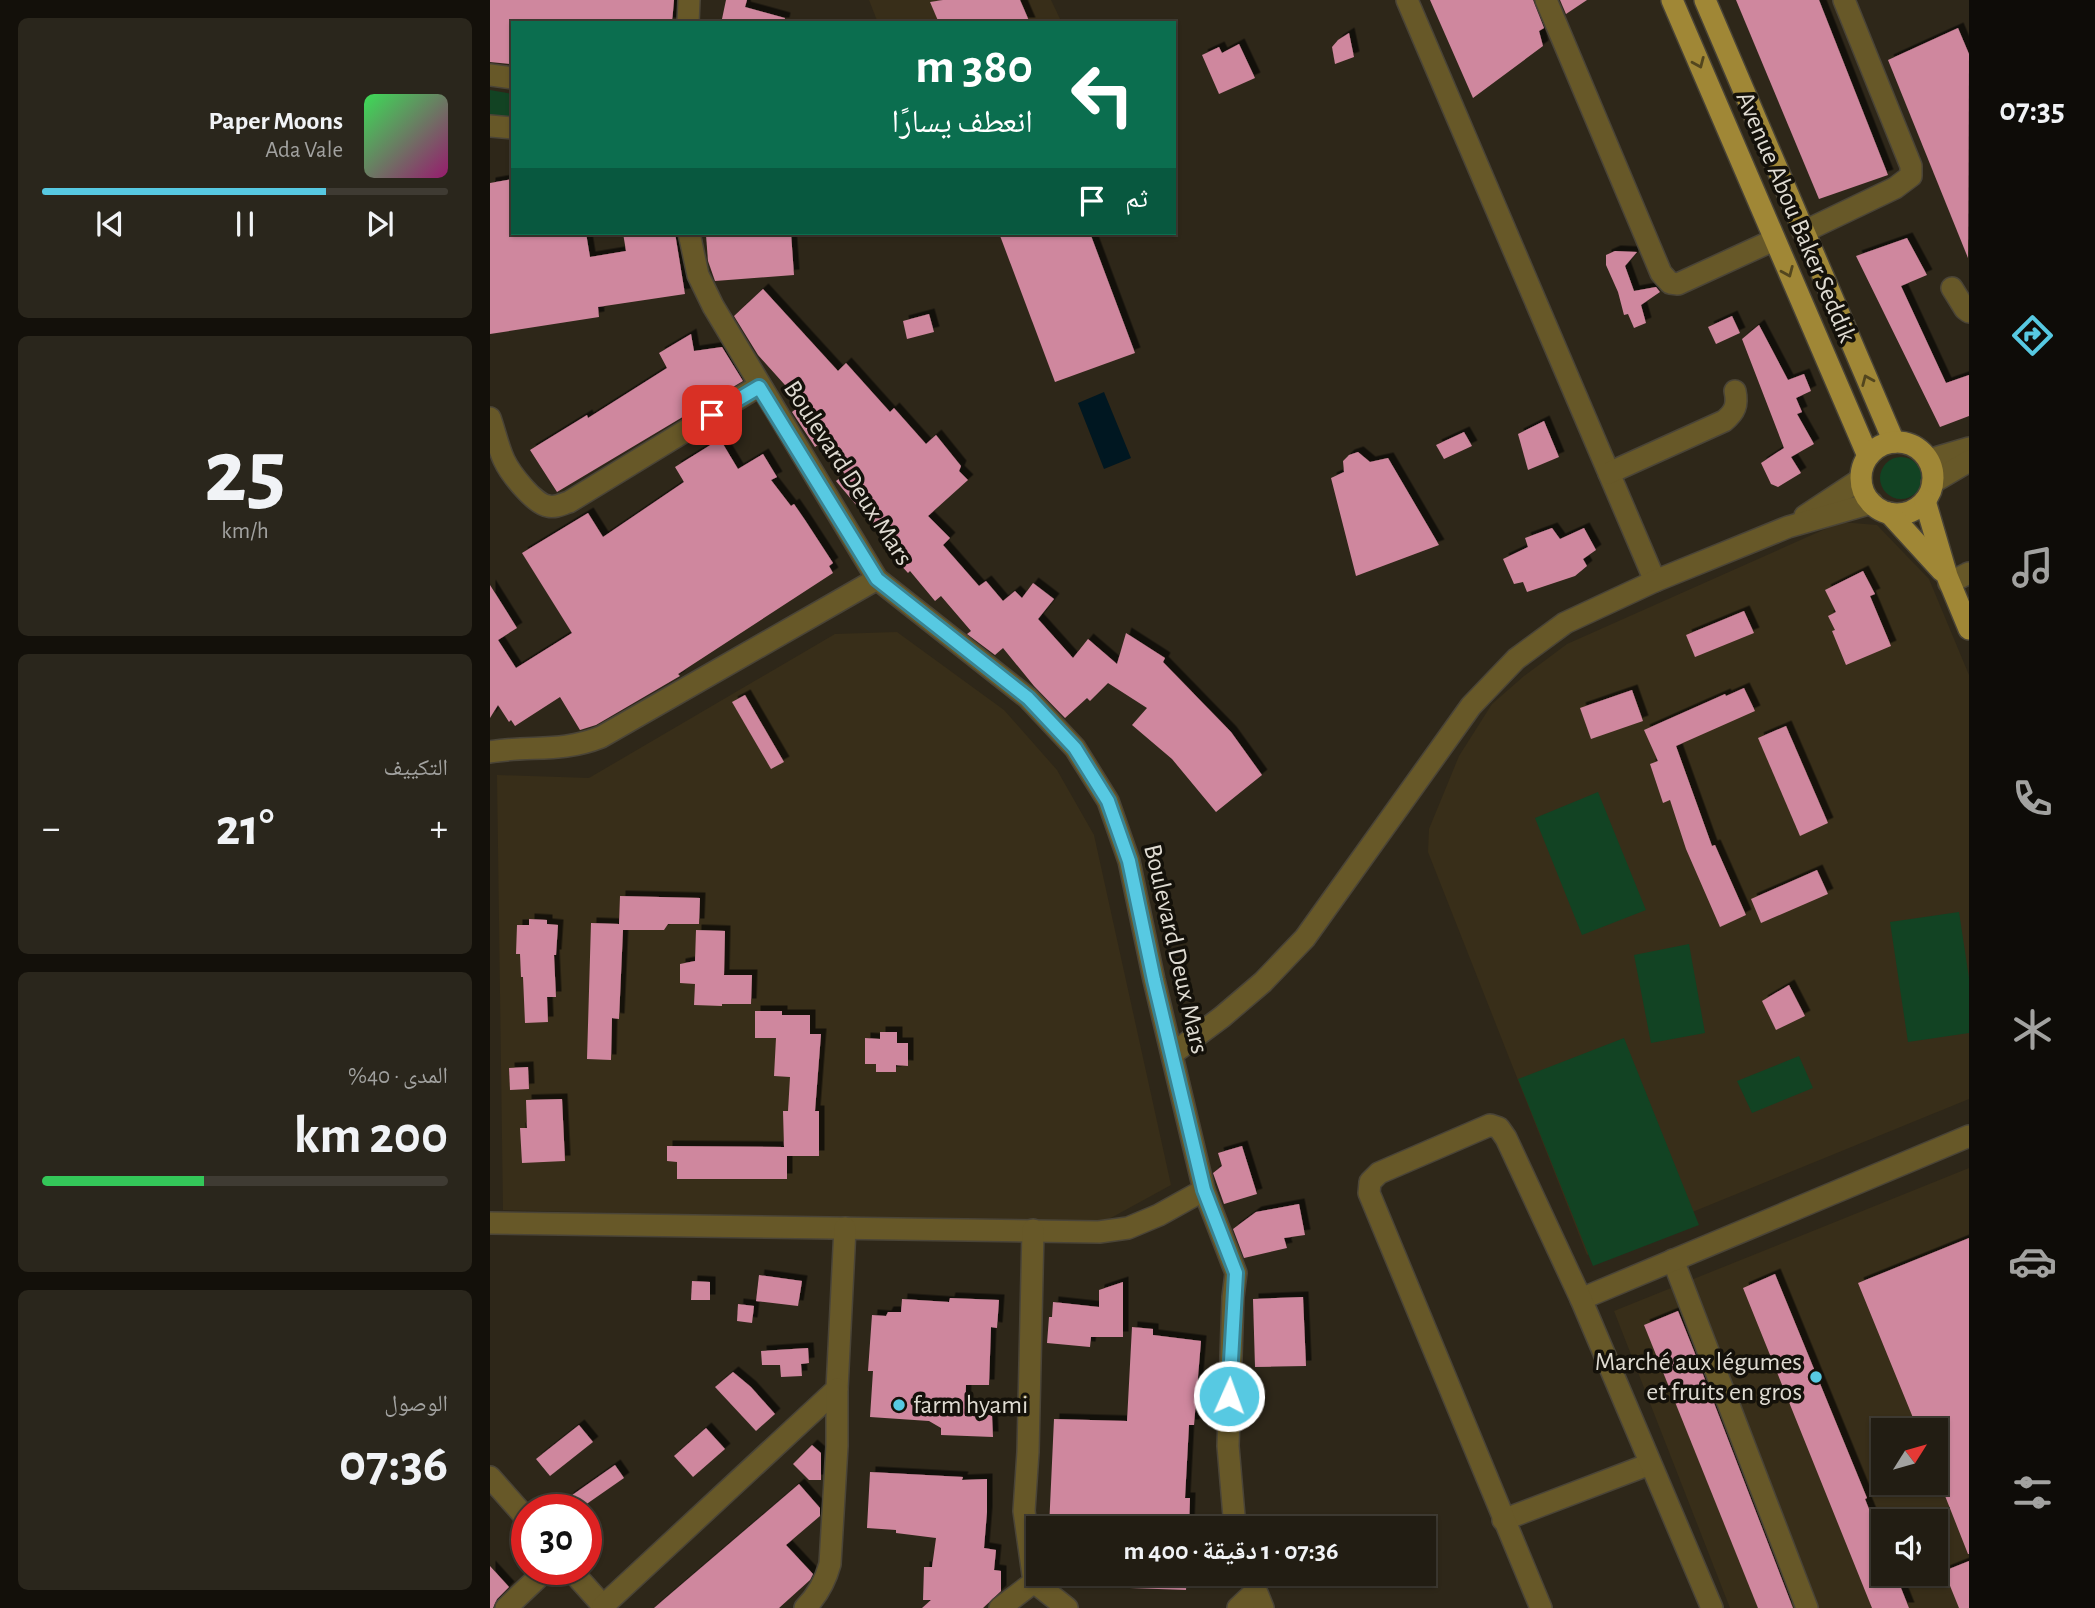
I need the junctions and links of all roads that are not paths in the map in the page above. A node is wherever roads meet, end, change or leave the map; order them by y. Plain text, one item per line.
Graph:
1 (689, 0) edge
2 (1407, 0) edge
3 (1546, 0) edge
4 (1672, 0) edge
5 (1705, 0) edge
6 (1844, 0) edge
7 (688, 21) edge
8 (490, 75) edge
9 (511, 78) edge
10 (490, 126) edge
11 (511, 128) edge
12 (1803, 232) junction
13 (689, 235) edge
14 (1774, 240) junction
15 (1952, 288) dead end
16 (1969, 312) edge
17 (759, 387) junction
18 (1735, 391) dead end
19 (490, 418) edge
20 (1894, 442) junction
21 (1969, 448) edge
22 (1868, 456) junction
23 (1928, 460) junction
24 (1969, 461) edge
25 (497, 463) edge
26 (1609, 473) junction
27 (1861, 479) junction
28 (1929, 492) junction
29 (1880, 508) junction
30 (1788, 527) junction
31 (1969, 573) edge
32 (877, 579) junction
33 (1948, 579) junction
34 (1655, 581) junction
35 (1969, 629) edge
36 (490, 744) edge
37 (511, 748) junction
38 (490, 752) edge
39 (490, 765) edge
40 (1171, 1054) junction
41 (1969, 1136) edge
42 (1204, 1190) junction
43 (490, 1223) edge
44 (845, 1228) junction
45 (1033, 1230) junction
46 (1673, 1260) junction
47 (1581, 1299) junction
48 (837, 1389) junction
49 (1650, 1464) junction
50 (490, 1476) edge
51 (511, 1500) edge
52 (1235, 1516) edge
53 (1503, 1520) junction
54 (1026, 1525) edge
55 (530, 1585) edge
56 (585, 1585) edge
57 (1029, 1586) edge
58 (1039, 1586) edge
59 (1255, 1591) edge
60 (604, 1607) edge
61 (506, 1608) edge
62 (804, 1608) edge
63 (1000, 1608) edge
64 (1067, 1608) edge
65 (1238, 1608) edge
66 (1541, 1608) edge
67 (1712, 1608) edge
68 (1807, 1608) edge

1 - 7 street
2 - 26 street
3 - 14 street
4 -> 14 main road, Avenue Abou Baker Seddik
5 - 12 main road, Avenue Abou Baker Seddik
6 - 12 street
8 - 9 street
10 - 11 street
20 -> 12 main road, Avenue Abou Baker Seddik
13 - 17 street, Boulevard Deux Mars
14 -> 22 main road, Avenue Abou Baker Seddik
15 - 16 street
17 - 25 street
17 - 32 street, Boulevard Deux Mars
18 - 26 street
19 - 25 street
20 - 22 main road
20 - 23 main road
21 - 23 street
22 - 27 main road
23 - 28 main road
24 - 28 street
26 - 34 street
27 - 29 main road
27 - 30 street
28 - 29 main road
28 - 33 main road
29 - 30 street
29 - 33 main road
30 - 34 street
31 - 33 street
32 - 37 street
32 - 40 street, Boulevard Deux Mars
33 - 35 main road
34 - 40 street
36 - 37 street
37 - 38 street
37 - 39 street
40 - 42 street, Boulevard Deux Mars
41 - 46 street
42 - 45 street
42 - 52 street, Boulevard Deux Mars
43 - 44 street
44 - 45 street
44 - 48 street
45 - 54 street
46 - 47 street
46 - 68 street
47 - 49 street
47 - 53 street
48 - 60 street
48 - 62 street
49 - 53 street
49 - 67 street
50 - 51 street
53 - 66 street
55 - 61 street
56 - 60 street
57 - 63 street
58 - 64 street
59 - 65 street

